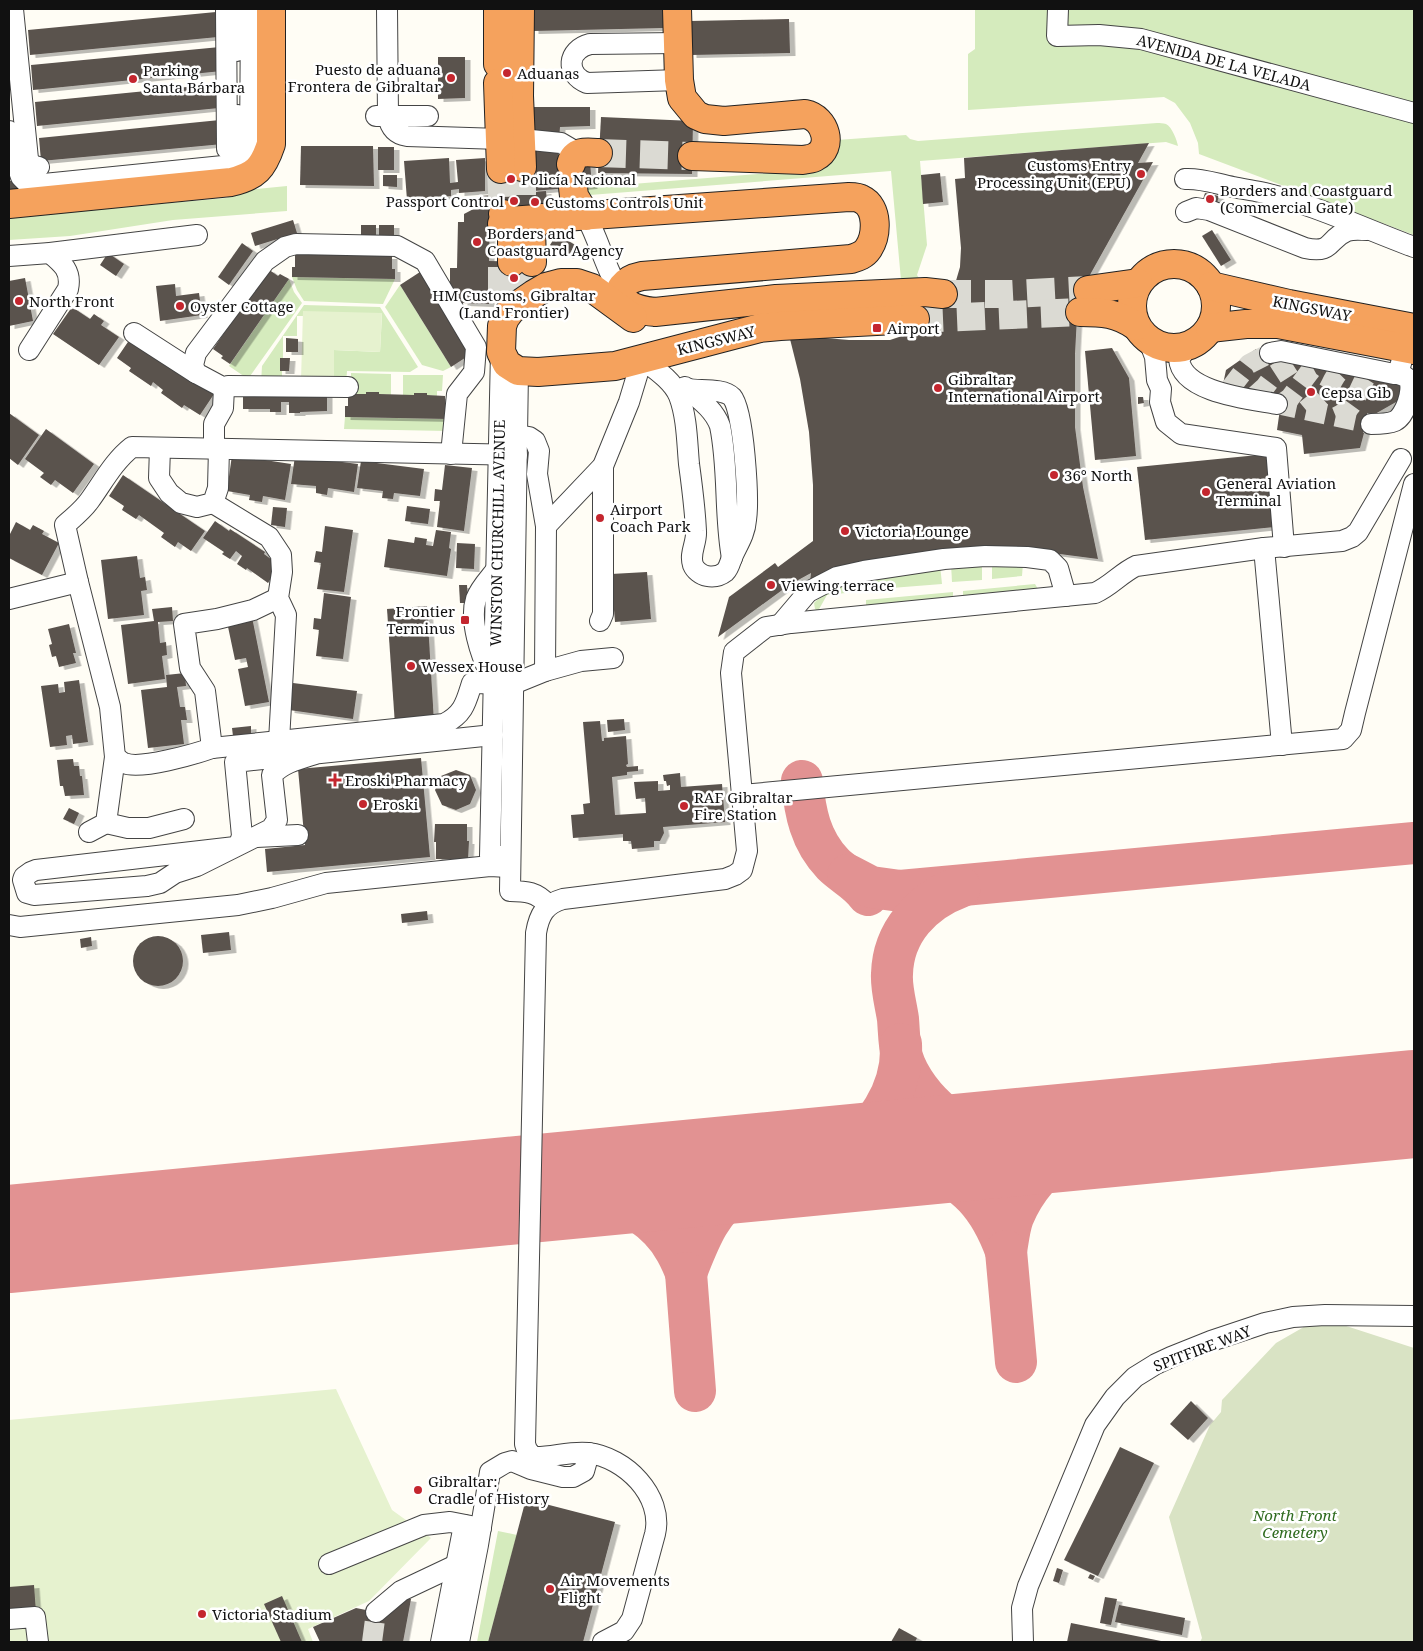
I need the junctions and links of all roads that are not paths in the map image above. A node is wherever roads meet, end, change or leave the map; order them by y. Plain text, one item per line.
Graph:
1 (226, 9) edge
2 (237, 9) edge
3 (251, 9) edge
4 (271, 9) edge
5 (387, 9) edge
6 (498, 9) edge
7 (509, 9) edge
8 (520, 9) edge
9 (677, 9) edge
10 (1058, 9) edge
11 (15, 21) edge
12 (678, 43) junction
13 (18, 61) edge
14 (501, 70) junction
15 (679, 80) junction
16 (21, 97) edge
17 (1414, 113) edge
18 (382, 116) junction
19 (428, 116) dead end
20 (16, 133) edge
21 (510, 139) junction
22 (692, 156) tunnel mouth
23 (10, 160) edge
24 (580, 164) joint
25 (39, 167) dead end
26 (511, 168) tunnel mouth
27 (1185, 179) dead end
28 (9, 204) edge
29 (1186, 212) dead end
30 (586, 216) junction
31 (517, 218) junction
32 (1369, 230) junction
33 (197, 235) dead end
34 (1414, 248) edge
35 (50, 253) junction
36 (9, 256) edge
37 (1138, 283) junction
38 (1211, 286) junction
39 (622, 296) junction
40 (516, 298) junction
41 (915, 320) tunnel mouth
42 (1210, 328) junction
43 (134, 333) dead end
44 (1143, 333) junction
45 (29, 350) dead end
46 (1408, 350) edge
47 (668, 352) junction
48 (1183, 352) junction
49 (1270, 353) tunnel mouth
50 (642, 359) junction
51 (196, 373) junction
52 (224, 388) junction
53 (348, 388) dead end
54 (1161, 389) junction
55 (1277, 404) tunnel mouth
56 (1371, 424) tunnel mouth
57 (160, 448) junction
58 (217, 448) junction
59 (511, 448) junction
60 (451, 454) junction
61 (1402, 459) dead end
62 (603, 466) junction
63 (1414, 484) edge
64 (213, 503) junction
65 (546, 526) junction
66 (1284, 547) junction
67 (1264, 548) junction
68 (78, 582) junction
69 (1066, 596) junction
70 (278, 598) junction
71 (9, 599) edge
72 (600, 621) dead end
73 (780, 625) junction
74 (613, 658) dead end
75 (545, 671) junction
76 (503, 684) junction
77 (493, 735) junction
78 (278, 741) junction
79 (1282, 744) junction
80 (212, 748) junction
81 (115, 756) junction
82 (266, 767) junction
83 (742, 795) junction
84 (184, 819) dead end
85 (250, 832) junction
86 (298, 836) dead end
87 (235, 847) junction
88 (510, 861) junction
89 (548, 905) junction
90 (9, 925) edge
91 (1414, 1316) edge
92 (589, 1453) junction
93 (472, 1526) junction
94 (329, 1564) dead end
95 (456, 1564) junction
96 (376, 1612) tunnel mouth
97 (9, 1619) edge
98 (38, 1642) edge
99 (441, 1642) edge
100 (459, 1642) edge
101 (603, 1642) edge
102 (1022, 1642) edge

1 - 2 street
3 - 23 street
4 - 28 highway
5 - 18 street
6 - 14 highway
7 - 14 highway
8 - 21 highway
9 - 12 highway
10 - 17 street, AVENIDA DE LA VELADA
11 - 13 street
12 - 15 highway
12 - 15 street
13 - 16 street
14 - 21 highway
15 - 22 highway
16 - 20 street
18 - 19 street
18 - 21 street
20 - 23 street
20 - 25 street
21 - 24 street
21 - 26 highway
24 - 30 highway
27 - 32 street
29 - 32 street
30 - 31 highway
30 - 39 street
30 - 39 highway
31 - 40 highway, WINSTON CHURCHILL AVENUE
31 - 40 highway
32 - 34 street
33 - 35 street
35 - 36 street
35 - 45 street
37 - 38 highway
37 - 44 highway
37 - 44 highway
38 - 42 highway
38 - 46 highway, KINGSWAY
39 - 40 highway, KINGSWAY
40 - 50 highway, KINGSWAY
40 - 59 street, WINSTON CHURCHILL AVENUE
40 - 59 street, WINSTON CHURCHILL AVENUE
41 - 47 highway, KINGSWAY
42 - 46 highway, KINGSWAY
42 - 48 highway
43 - 51 street
44 - 48 highway
44 - 54 street
46 - 49 street
46 - 56 street
47 - 50 highway, KINGSWAY
47 - 50 street
48 - 54 street
48 - 55 street
50 - 62 street
51 - 52 street
51 - 60 street
52 - 53 street
52 - 58 street
54 - 66 street
57 - 58 street
57 - 64 street
57 - 68 street
58 - 60 street
58 - 64 street
59 - 60 street
59 - 65 street
59 - 76 street, WINSTON CHURCHILL AVENUE
59 - 76 street, WINSTON CHURCHILL AVENUE
61 - 66 street
62 - 65 street
62 - 72 street
63 - 79 street
64 - 70 street
65 - 75 street
66 - 67 street
67 - 69 street
67 - 79 street
68 - 71 street
68 - 81 street
69 - 73 street
69 - 73 street
70 - 78 street
70 - 80 street
73 - 83 street
74 - 75 street
75 - 76 street
76 - 77 street, WINSTON CHURCHILL AVENUE
76 - 78 street
76 - 88 street, WINSTON CHURCHILL AVENUE
77 - 82 street
77 - 88 street, WINSTON CHURCHILL AVENUE
78 - 80 street
79 - 83 street
80 - 81 street
81 - 84 street
82 - 85 street
82 - 85 street
83 - 89 street
85 - 86 street
85 - 87 street
87 - 87 street
88 - 89 street, WINSTON CHURCHILL AVENUE
88 - 90 street
89 - 92 street
91 - 102 street, SPITFIRE WAY
92 - 93 street
92 - 101 street
93 - 94 street
93 - 95 street
93 - 100 street
95 - 96 street
95 - 99 street
97 - 98 street

